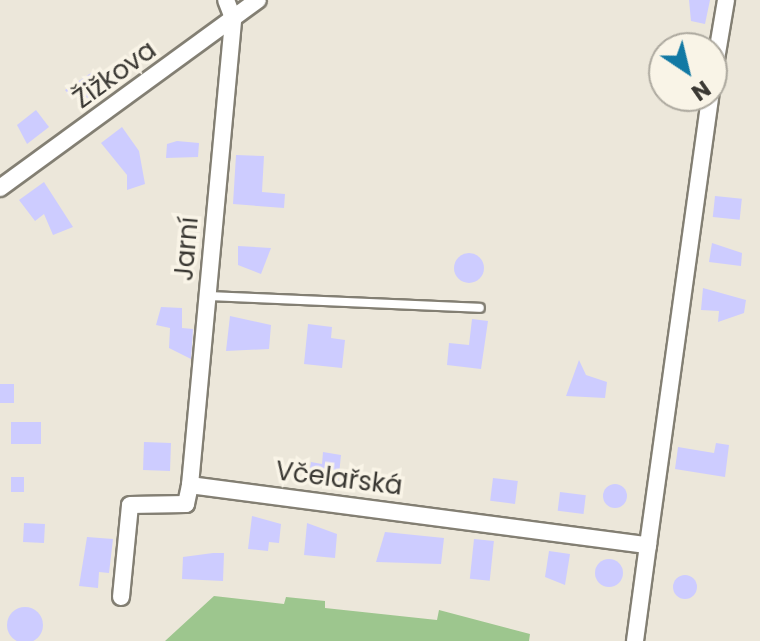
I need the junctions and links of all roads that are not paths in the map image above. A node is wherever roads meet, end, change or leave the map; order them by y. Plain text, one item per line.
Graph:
1 (226, 0) edge
2 (258, 0) edge
3 (726, 0) edge
4 (233, 18) junction
5 (721, 32) edge
6 (708, 112) edge
7 (0, 188) edge
8 (207, 296) junction
9 (480, 308) dead end
10 (190, 485) junction
11 (648, 545) junction
12 (121, 597) dead end
13 (635, 641) edge

1 - 4 street
2 - 4 street, Žižkova
3 - 5 street
4 - 7 street, Žižkova
4 - 8 street, Jarní
6 - 11 street
8 - 9 lane
8 - 10 street, Jarní
10 - 11 street, Včelařská
10 - 12 street
11 - 13 street

